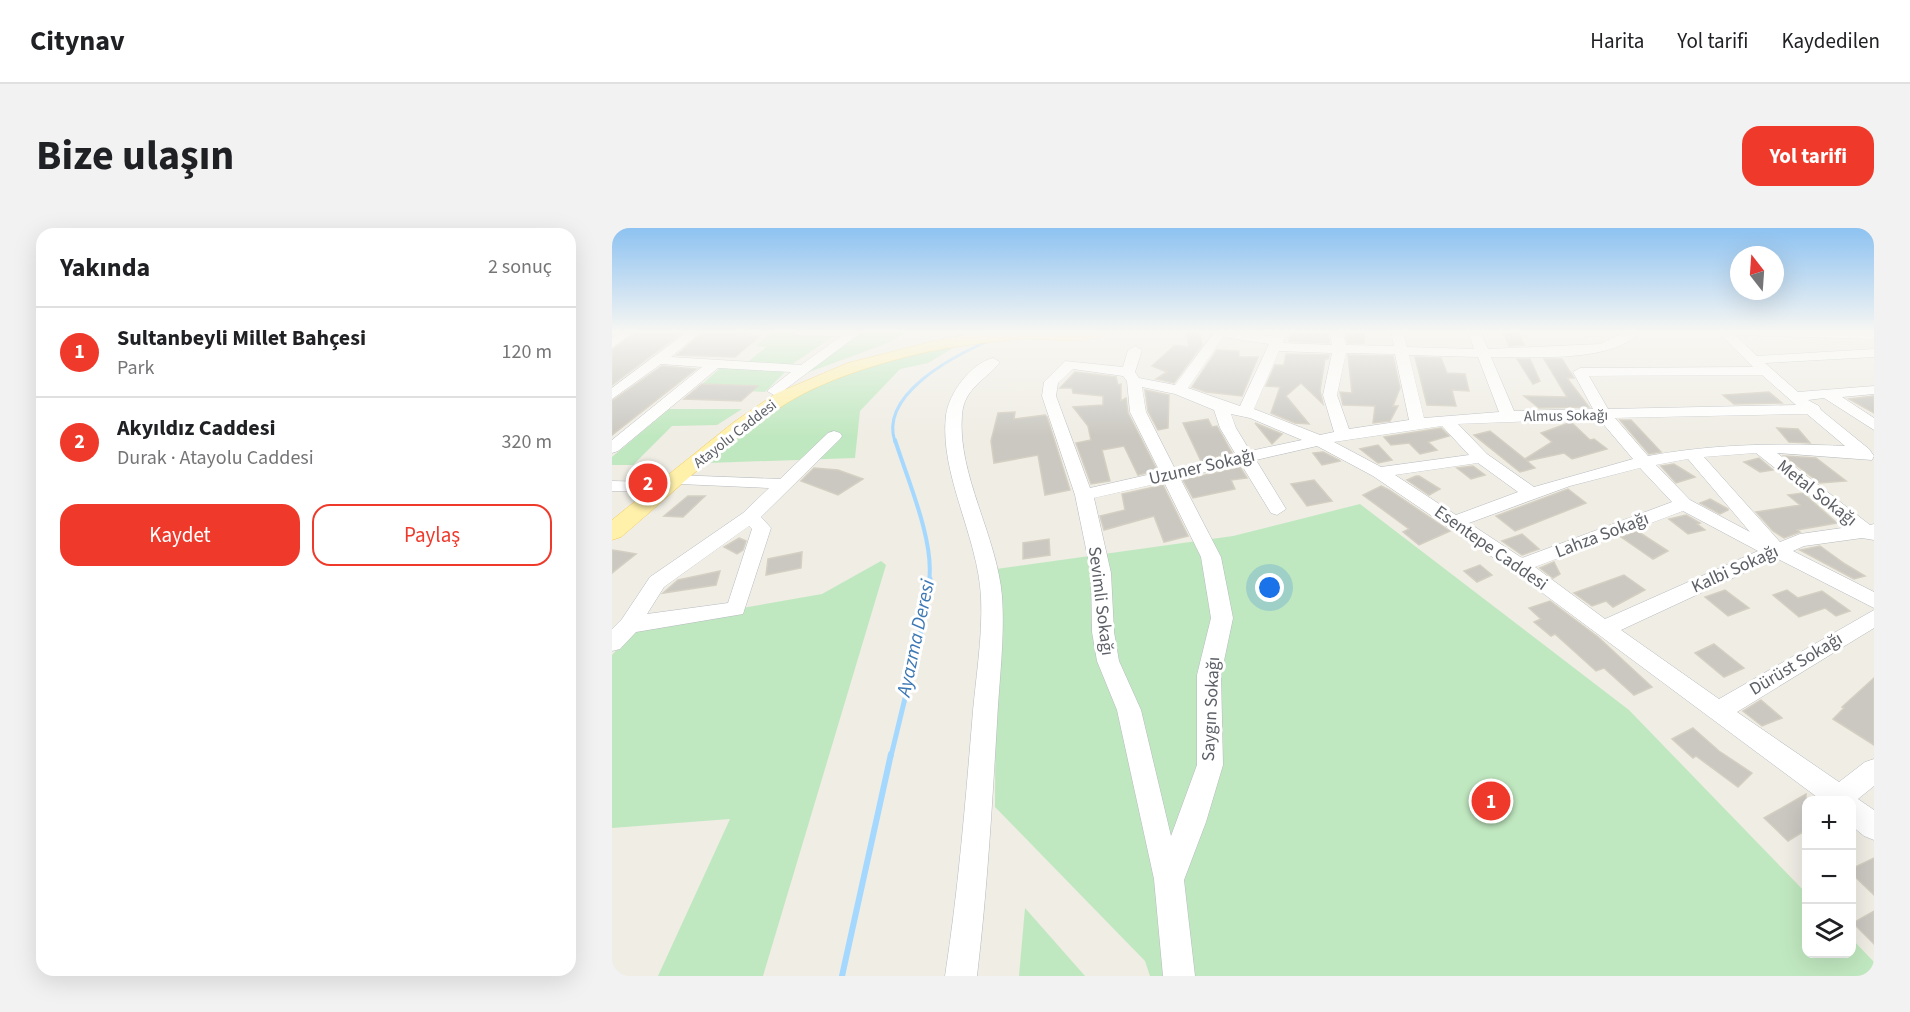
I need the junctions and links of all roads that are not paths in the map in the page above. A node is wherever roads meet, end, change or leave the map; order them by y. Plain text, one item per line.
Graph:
1 (650, 366) edge
2 (713, 366) edge
3 (749, 366) edge
4 (809, 366) edge
5 (840, 366) edge
6 (861, 366) edge
7 (988, 366) edge
8 (1068, 366) edge
9 (1080, 366) edge
10 (1133, 366) edge
11 (1197, 366) edge
12 (1266, 366) edge
13 (1336, 366) edge
14 (1405, 366) edge
15 (1488, 366) edge
16 (1759, 366) edge
17 (805, 369) junction
18 (1765, 371) junction
19 (612, 375) edge
20 (638, 375) junction
21 (1131, 376) junction
22 (1179, 390) junction
23 (1874, 390) edge
24 (774, 391) junction
25 (1826, 393) junction
26 (612, 395) edge
27 (1798, 396) junction
28 (1221, 407) junction
29 (1814, 409) junction
30 (1245, 412) junction
31 (1604, 415) junction
32 (1508, 416) junction
33 (1445, 420) junction
34 (1418, 423) junction
35 (1874, 425) edge
36 (1344, 435) junction
37 (834, 436) dead end
38 (1320, 441) junction
39 (612, 448) edge
40 (1760, 448) junction
41 (1691, 453) junction
42 (1245, 456) junction
43 (1868, 457) edge
44 (1481, 458) junction
45 (1642, 460) junction
46 (1379, 472) junction
47 (1169, 476) junction
48 (680, 479) junction
49 (785, 484) junction
50 (612, 486) edge
51 (650, 487) junction
52 (1530, 492) junction
53 (1084, 495) junction
54 (1684, 504) junction
55 (1277, 509) dead end
56 (612, 516) edge
57 (750, 517) junction
58 (1455, 522) junction
59 (612, 532) edge
60 (1871, 533) edge
61 (1776, 550) junction
62 (1520, 566) junction
63 (1874, 601) edge
64 (1874, 618) edge
65 (630, 625) junction
66 (1603, 629) junction
67 (612, 642) edge
68 (1718, 711) junction
69 (1874, 770) edge
70 (1836, 796) edge
71 (1850, 796) edge
72 (1856, 812) edge
73 (1874, 827) edge
74 (1169, 880) junction
75 (961, 976) edge
76 (1179, 976) edge

1 - 20 street
2 - 39 street
3 - 17 street
4 - 17 street, Atayolu Caddesi
5 - 24 main road, Atayolu Caddesi
6 - 48 main road, Atayolu Caddesi
7 - 75 street
8 - 53 street, Sevimli Sokağı
9 - 21 street, Esentepe Caddesi
10 - 21 street
11 - 22 street
12 - 30 street
13 - 36 street
14 - 34 street
15 - 32 street
16 - 18 street
17 - 24 street, Atayolu Caddesi
18 - 27 street
18 - 31 street
19 - 20 street
20 - 26 street
21 - 22 street, Esentepe Caddesi
21 - 47 street, Saygın Sokağı
22 - 28 street, Esentepe Caddesi
23 - 25 street
24 - 51 main road, Atayolu Caddesi
25 - 27 street
25 - 35 street
27 - 29 street
28 - 30 street, Esentepe Caddesi
28 - 42 street
29 - 31 street, Almus Sokağı
29 - 43 street
30 - 38 street, Esentepe Caddesi
31 - 32 street, Almus Sokağı
31 - 45 street
32 - 33 street, Almus Sokağı
33 - 34 street, Almus Sokağı
33 - 44 street
34 - 36 street, Almus Sokağı
36 - 38 street, Almus Sokağı
37 - 49 street
38 - 42 street, Uzuner Sokağı
38 - 46 street, Esentepe Caddesi
40 - 41 street
40 - 43 street
40 - 60 street, Metal Sokağı
41 - 45 street
41 - 61 street
42 - 47 street, Uzuner Sokağı
42 - 55 street
44 - 46 street
44 - 52 street
45 - 52 street
45 - 54 street
46 - 58 street, Esentepe Caddesi
47 - 53 street, Uzuner Sokağı
47 - 74 street, Saygın Sokağı
48 - 49 street
48 - 59 main road, Atayolu Caddesi
49 - 57 street
50 - 51 street
51 - 56 main road, Atayolu Caddesi
52 - 58 street
53 - 74 street, Sevimli Sokağı
54 - 61 street
54 - 62 street, Lahza Sokağı
57 - 65 street
57 - 65 street
58 - 62 street, Esentepe Caddesi
60 - 61 street, Kalbi Sokağı
61 - 63 street
61 - 66 street, Kalbi Sokağı
62 - 66 street, Esentepe Caddesi
64 - 68 street, Dürüst Sokağı
65 - 67 street
66 - 68 street, Esentepe Caddesi
68 - 70 street, Esentepe Caddesi
69 - 71 street
72 - 73 street, Esentepe Caddesi
74 - 76 street, Saygın Sokağı

